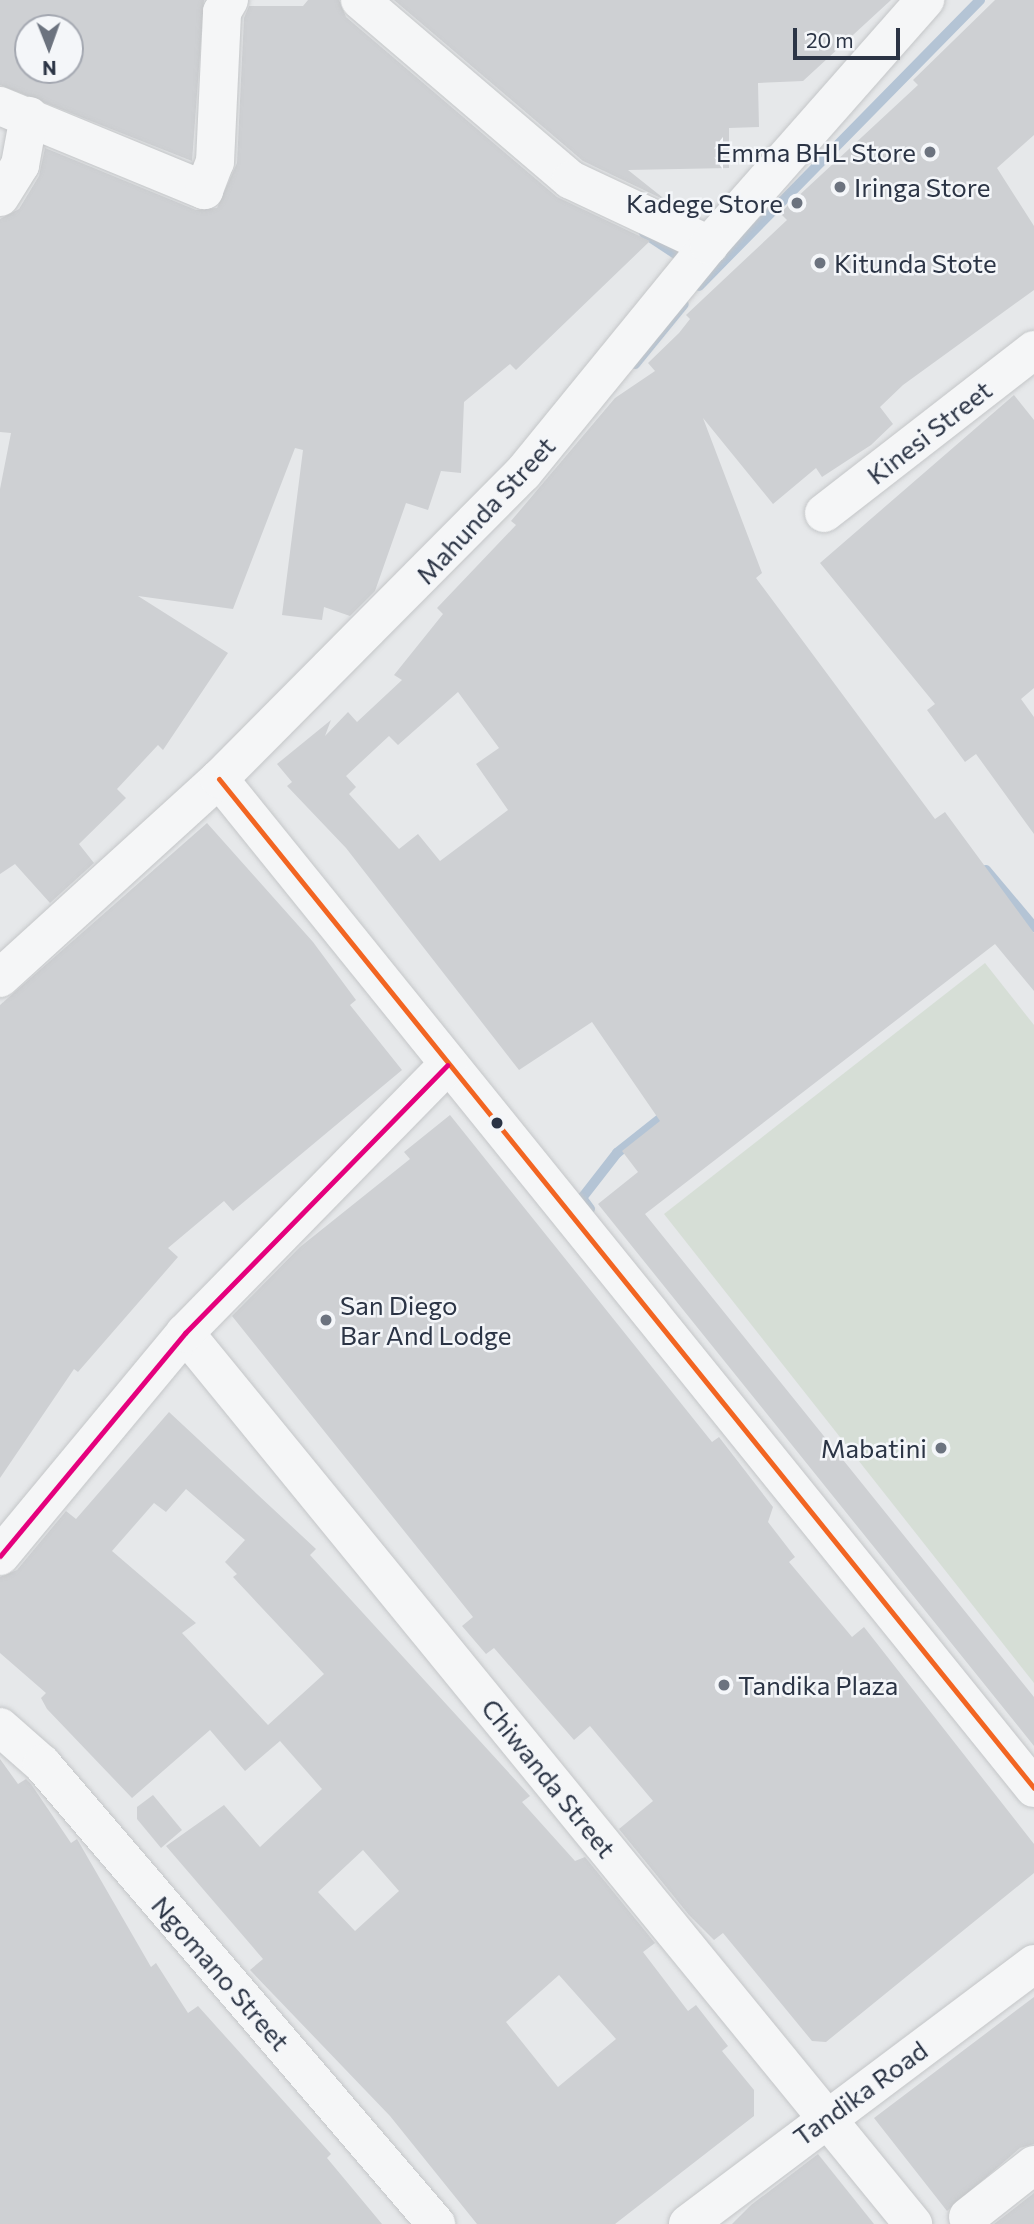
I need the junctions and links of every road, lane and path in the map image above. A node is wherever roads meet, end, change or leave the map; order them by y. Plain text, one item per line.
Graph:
1 (229, 0) edge
2 (360, 0) edge
3 (925, 0) edge
4 (14, 111) edge
5 (0, 197) edge
6 (709, 245) junction
7 (1034, 350) edge
8 (824, 513) dead end
9 (219, 779) junction
10 (0, 978) edge
11 (447, 1065) junction
12 (186, 1333) junction
13 (0, 1556) edge
14 (0, 1727) edge
15 (1034, 1788) edge
16 (1034, 1964) edge
17 (828, 2119) junction
18 (1034, 2165) edge
19 (968, 2217) dead end
20 (436, 2224) edge
21 (688, 2224) edge
22 (913, 2224) edge

1 - 4 street
2 - 6 street
3 - 6 street, Mahunda Street
4 - 5 street
6 - 9 street, Mahunda Street
7 - 8 street, Kinesi Street
9 - 10 street, Mahunda Street
9 - 11 street
11 - 12 street
11 - 15 street
12 - 13 street
12 - 17 street, Chiwanda Street
14 - 20 street, Ngomano Street
16 - 17 street, Tandika Road
17 - 21 street, Tandika Road
17 - 22 street, Chiwanda Street
18 - 19 street

